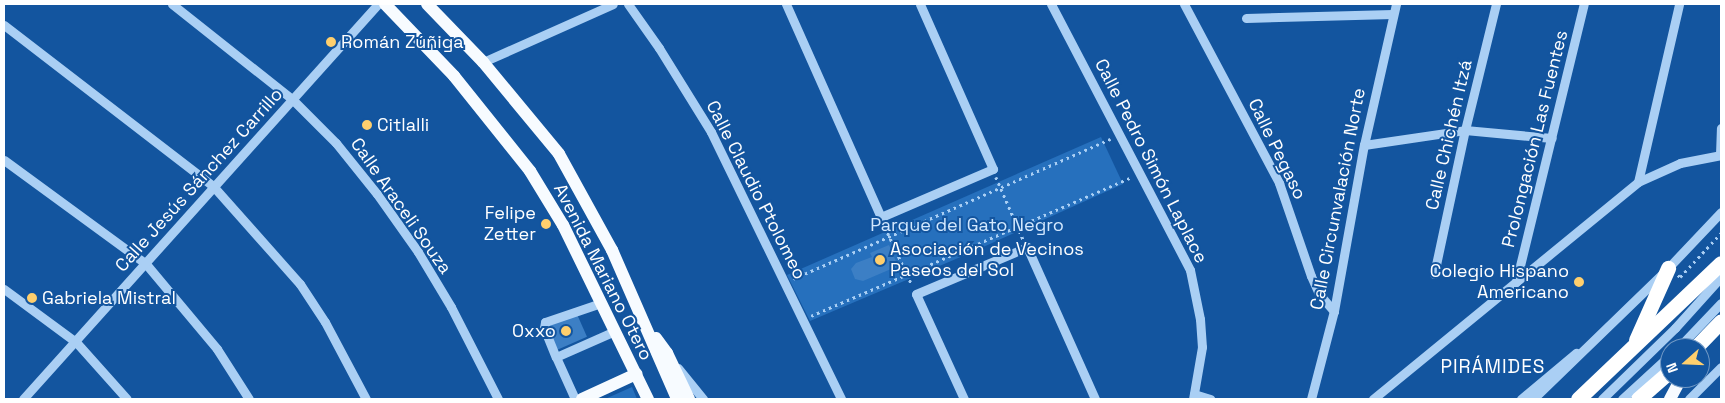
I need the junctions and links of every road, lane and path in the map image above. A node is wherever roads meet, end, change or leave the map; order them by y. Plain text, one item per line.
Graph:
1 (172, 4) edge
2 (378, 4) edge
3 (385, 4) edge
4 (427, 4) edge
5 (613, 4) edge
6 (628, 4) edge
7 (786, 4) edge
8 (920, 4) edge
9 (1052, 4) edge
10 (1184, 4) edge
11 (1396, 4) edge
12 (1496, 4) edge
13 (1584, 4) edge
14 (1679, 4) edge
15 (1393, 14) junction
16 (1246, 18) dead end
17 (4, 25) edge
18 (482, 62) junction
19 (292, 99) junction
20 (1721, 128) edge
21 (1465, 130) junction
22 (1120, 134) junction
23 (1552, 138) junction
24 (1364, 145) junction
25 (1720, 155) edge
26 (4, 160) edge
27 (992, 169) junction
28 (1140, 174) junction
29 (1638, 182) junction
30 (213, 186) junction
31 (1001, 188) junction
32 (1721, 212) edge
33 (881, 217) junction
34 (1018, 226) junction
35 (890, 237) junction
36 (1023, 249) junction
37 (1721, 263) edge
38 (146, 264) junction
39 (1668, 268) junction
40 (907, 274) junction
41 (1434, 274) dead end
42 (1721, 277) edge
43 (785, 282) junction
44 (1516, 282) junction
45 (4, 289) edge
46 (916, 294) junction
47 (601, 303) junction
48 (1721, 303) edge
49 (1334, 311) junction
50 (802, 319) junction
51 (643, 321) junction
52 (1721, 321) edge
53 (615, 331) junction
54 (1688, 338) edge
55 (1705, 338) edge
56 (76, 342) junction
57 (1592, 342) junction
58 (1634, 347) junction
59 (667, 353) junction
60 (556, 357) junction
61 (1660, 364) edge
62 (1721, 367) edge
63 (636, 374) junction
64 (1660, 380) edge
65 (1194, 397) edge
66 (23, 399) edge
67 (127, 399) edge
68 (249, 399) edge
69 (366, 399) edge
70 (498, 399) edge
71 (575, 399) edge
72 (582, 399) edge
73 (648, 399) edge
74 (677, 399) edge
75 (688, 399) edge
76 (702, 399) edge
77 (841, 399) edge
78 (964, 399) edge
79 (1095, 399) edge
80 (1210, 399) edge
81 (1311, 399) edge
82 (1373, 399) edge
83 (1521, 399) edge
84 (1534, 399) edge
85 (1578, 399) edge
86 (1602, 399) edge
87 (1622, 399) edge
88 (1638, 399) edge
89 (1689, 399) edge

1 - 19 street, Calle Araceli Souza
2 - 19 street, Calle Jesús Sánchez Carrillo
3 - 47 main road, Avenida Mariano Otero
4 - 18 main road, Avenida Mariano Otero
5 - 18 street
6 - 43 street, Calle Claudio Ptolomeo
7 - 33 street
8 - 27 street
9 - 22 street, Calle Pedro Simón Laplace
10 - 49 street, Calle Pegaso
11 - 15 street, Calle Circunvalación Norte
12 - 21 street, Calle Chichén Itzá
13 - 23 street, Prolongación Las Fuentes
14 - 29 street
15 - 16 street
15 - 24 street, Calle Circunvalación Norte
17 - 30 street
18 - 51 main road, Avenida Mariano Otero
19 - 30 street, Calle Jesús Sánchez Carrillo
19 - 70 street, Calle Araceli Souza
20 - 25 street
21 - 23 street
21 - 24 street
21 - 41 street, Calle Chichén Itzá
22 - 28 street, Calle Pedro Simón Laplace
22 - 31 path
23 - 44 street, Prolongación Las Fuentes
24 - 49 street, Calle Circunvalación Norte
25 - 29 street
26 - 38 street
27 - 31 path
27 - 33 street
28 - 34 path
28 - 65 street, Calle Pedro Simón Laplace
29 - 44 street
30 - 38 street, Calle Jesús Sánchez Carrillo
30 - 69 street
31 - 34 path
31 - 35 path
32 - 39 street
33 - 35 path
34 - 36 path
34 - 40 path
35 - 40 path
35 - 43 path
36 - 46 street
36 - 79 street
37 - 58 highway
38 - 56 street, Calle Jesús Sánchez Carrillo
38 - 68 street
39 - 57 street
39 - 58 highway
40 - 46 path
40 - 50 path
42 - 86 street
43 - 50 street, Calle Claudio Ptolomeo
44 - 82 street
45 - 56 street
46 - 78 street
47 - 53 main road, Avenida Mariano Otero
47 - 60 street
48 - 54 street
49 - 81 street, Calle Circunvalación Norte
50 - 77 street, Calle Claudio Ptolomeo
51 - 59 main road
51 - 74 main road, Avenida Mariano Otero
52 - 55 highway
53 - 60 street
53 - 63 main road, Avenida Mariano Otero
56 - 66 street, Calle Jesús Sánchez Carrillo
56 - 67 street
57 - 83 street
57 - 84 street
58 - 85 highway
59 - 75 main road
59 - 76 street
60 - 71 street
61 - 87 street
62 - 89 street
63 - 72 main road
63 - 73 main road, Avenida Mariano Otero
64 - 88 highway
65 - 80 street

